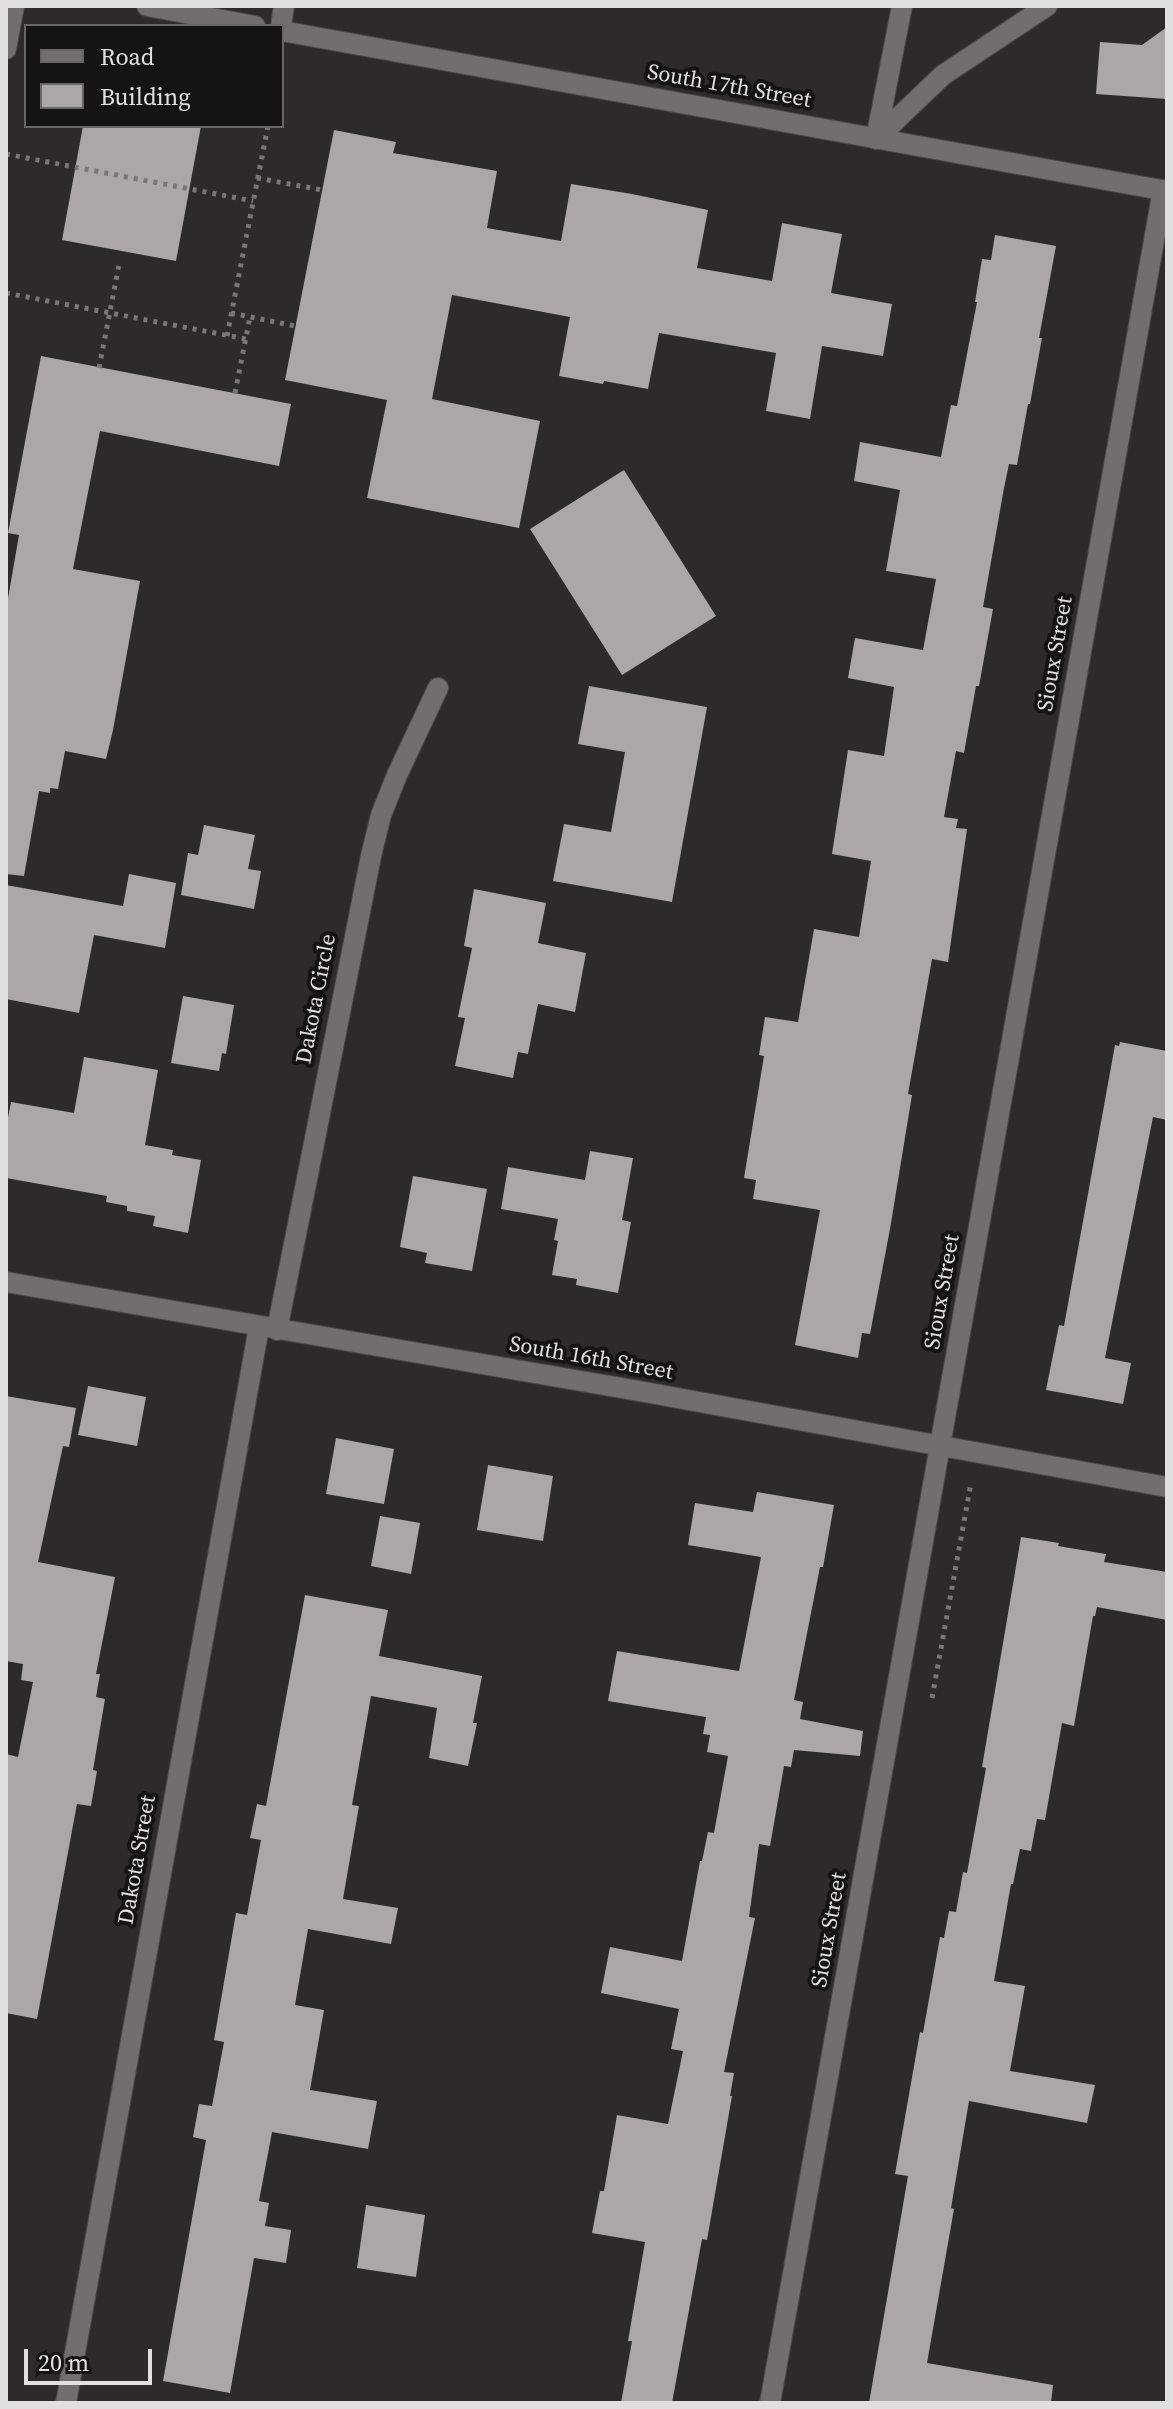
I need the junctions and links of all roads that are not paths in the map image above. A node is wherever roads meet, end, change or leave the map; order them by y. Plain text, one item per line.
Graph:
1 (14, 6) edge
2 (147, 6) edge
3 (902, 6) edge
4 (1047, 6) edge
5 (244, 24) edge
6 (284, 29) edge
7 (6, 49) edge
8 (876, 139) junction
9 (1165, 190) edge
10 (438, 688) dead end
11 (6, 1282) edge
12 (268, 1328) junction
13 (940, 1447) junction
14 (1167, 1487) edge
15 (66, 2403) edge
16 (770, 2403) edge

1 - 7 street
2 - 5 street
3 - 8 street
4 - 8 street
6 - 8 street, South 17th Street
8 - 9 street, South 17th Street
9 - 13 street, Sioux Street
10 - 12 street, Dakota Circle
11 - 12 street, South 16th Street
12 - 13 street, South 16th Street
12 - 15 street, Dakota Street
13 - 14 street, South 16th Street
13 - 16 street, Sioux Street

